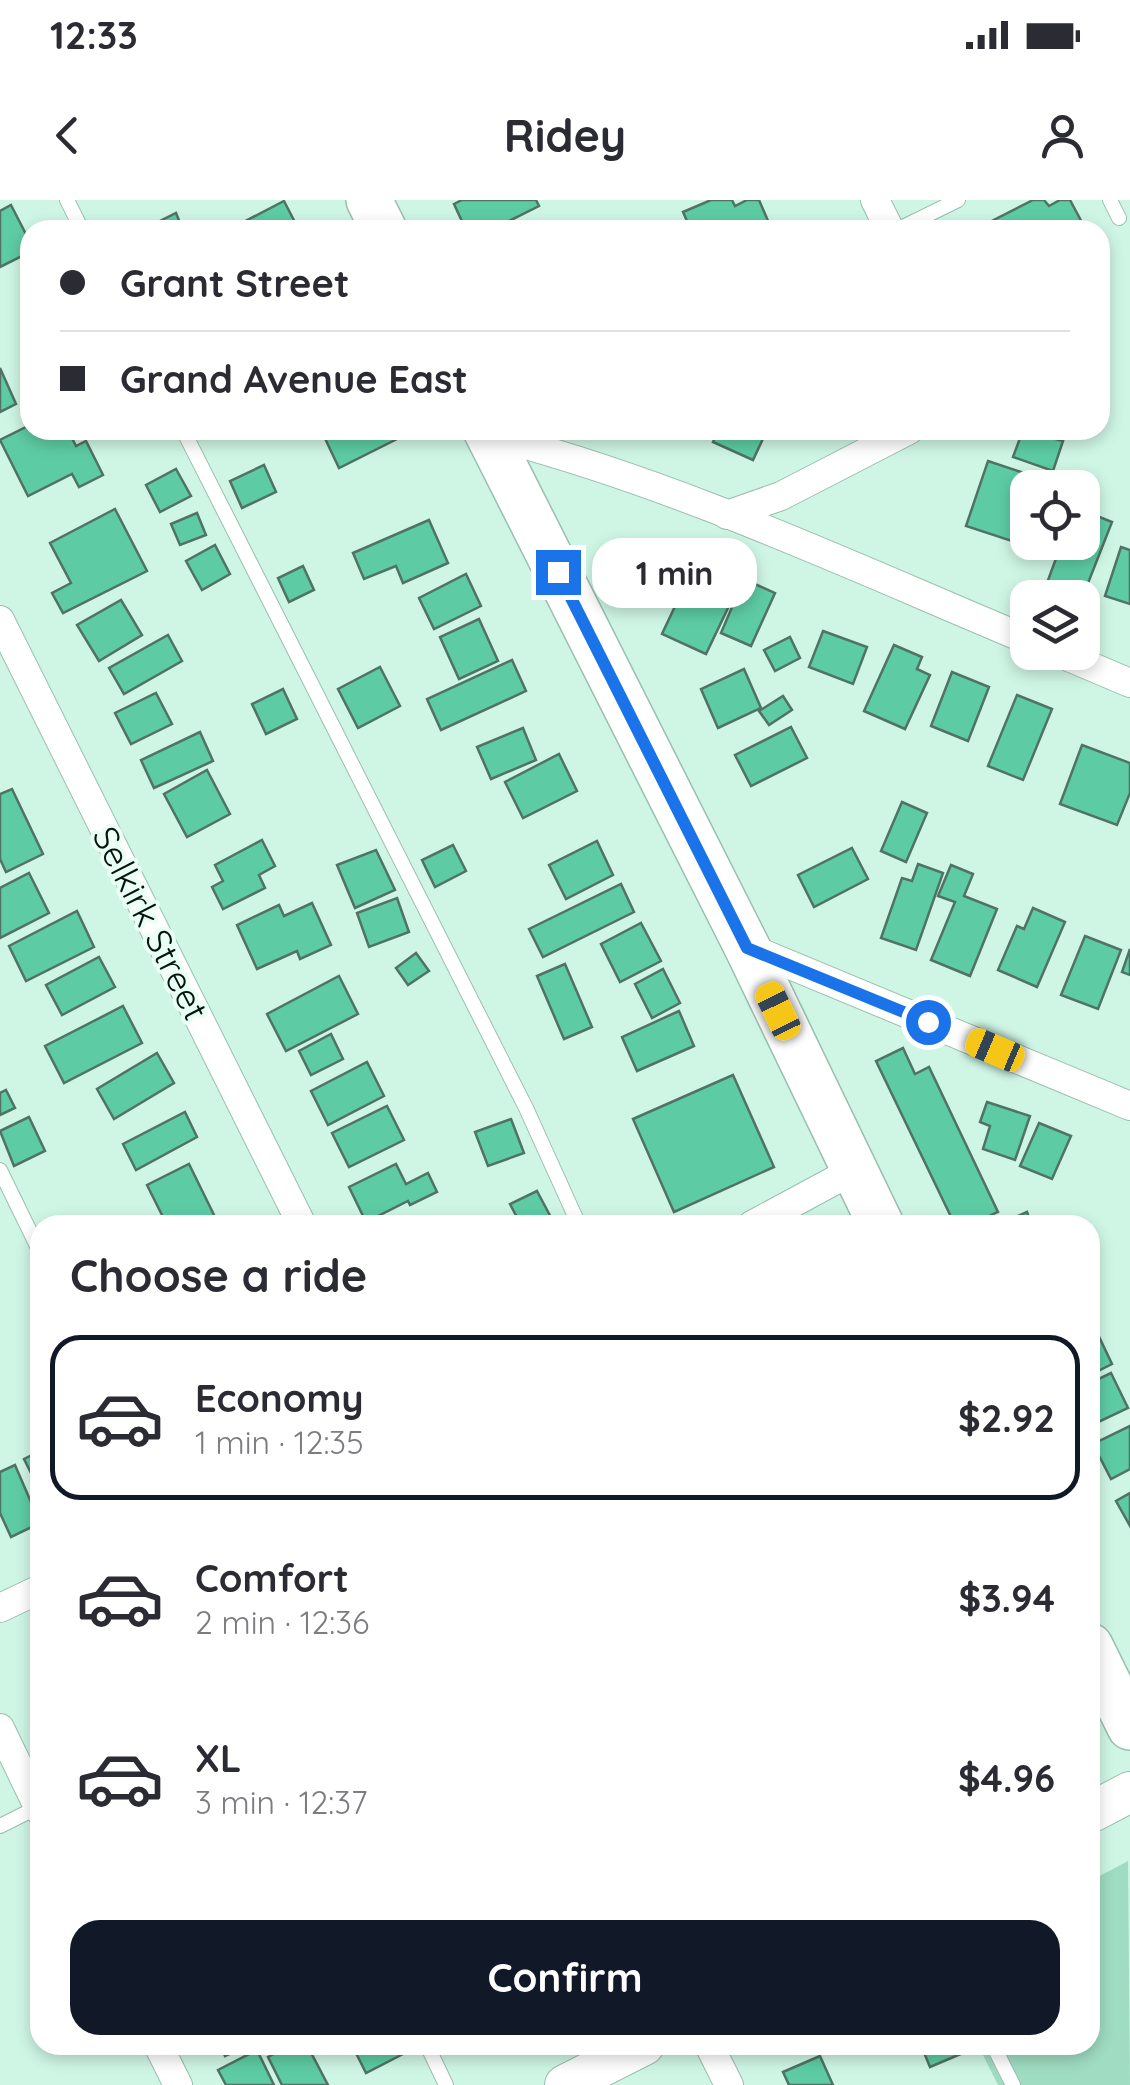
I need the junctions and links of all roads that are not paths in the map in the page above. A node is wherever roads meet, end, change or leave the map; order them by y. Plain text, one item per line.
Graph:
1 (958, 200) edge
2 (1110, 200) edge
3 (1119, 218) dead end
4 (915, 220) edge
5 (189, 440) edge
6 (492, 440) edge
7 (514, 440) edge
8 (890, 440) edge
9 (726, 514) junction
10 (0, 620) edge
11 (1010, 632) edge
12 (1099, 670) edge
13 (1130, 683) edge
14 (747, 948) junction
15 (1130, 1106) edge
16 (0, 1170) edge
17 (854, 1170) junction
18 (297, 1215) edge
19 (575, 1215) edge
20 (771, 1215) edge
21 (876, 1215) edge
22 (30, 1232) edge
23 (30, 1594) edge
24 (0, 1608) edge
25 (1100, 1666) edge
26 (1130, 1727) edge
27 (0, 1728) edge
28 (30, 1790) edge
29 (1130, 1792) edge
30 (1100, 1807) edge
31 (30, 1813) edge
32 (0, 1826) edge
33 (163, 2055) edge
34 (432, 2055) edge
35 (624, 2055) edge
36 (714, 2055) edge
37 (997, 2055) edge
38 (178, 2085) edge
39 (446, 2085) edge
40 (565, 2085) edge
41 (729, 2085) edge
42 (1013, 2085) edge

1 - 4 lane
2 - 3 lane
5 - 19 lane
6 - 14 main road
7 - 9 street
8 - 9 street
9 - 11 street
10 - 18 street, Selkirk Street
12 - 13 street
14 - 15 street
14 - 17 main road
16 - 22 lane
17 - 20 street
17 - 21 main road
23 - 24 street
25 - 26 main road
27 - 28 street
29 - 30 street
31 - 32 lane
33 - 38 street
34 - 39 lane
35 - 40 street
36 - 41 street
37 - 42 lane

